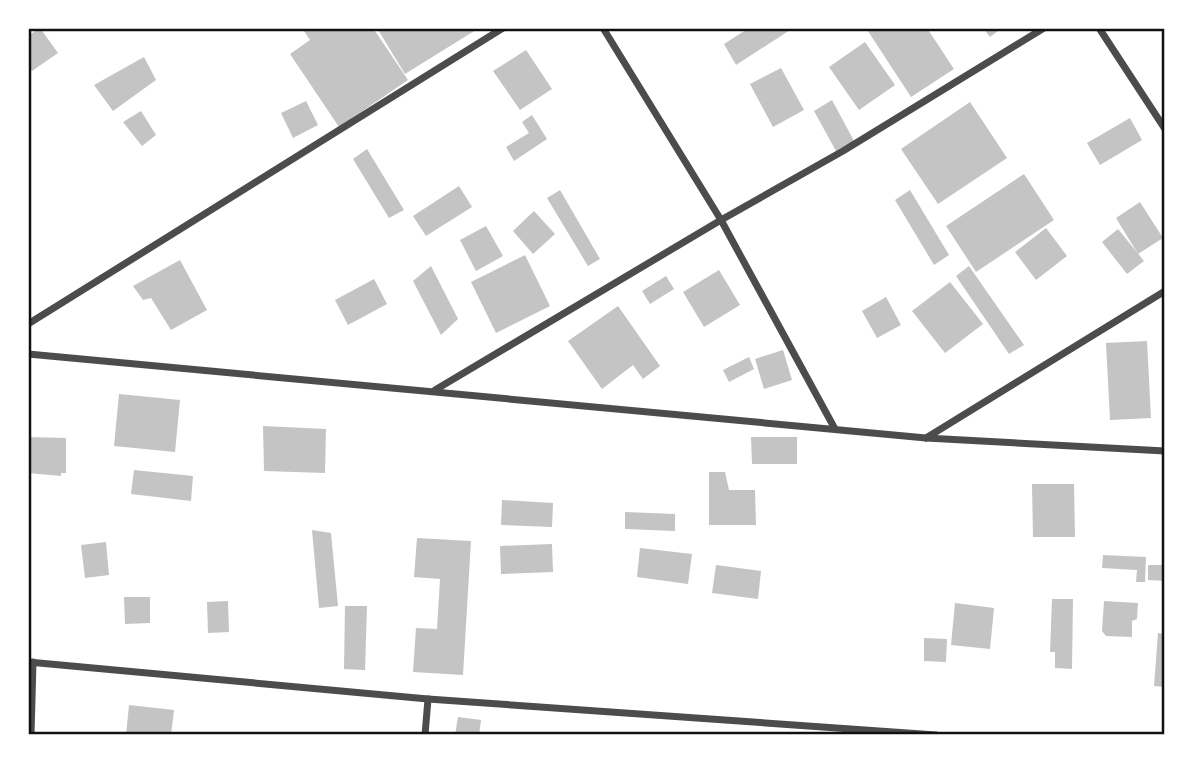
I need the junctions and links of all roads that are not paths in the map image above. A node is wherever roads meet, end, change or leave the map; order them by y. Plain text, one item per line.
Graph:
1 (503, 28) edge
2 (603, 28) edge
3 (1044, 28) edge
4 (1100, 28) edge
5 (1165, 129) edge
6 (721, 220) junction
7 (1165, 291) edge
8 (28, 324) edge
9 (28, 354) edge
10 (435, 391) junction
11 (835, 429) junction
12 (926, 438) junction
13 (1165, 451) edge
14 (31, 662) edge
15 (428, 699) junction
16 (826, 731) edge
17 (31, 735) edge
18 (425, 735) edge
19 (936, 735) edge

1 - 8 street
2 - 6 street
3 - 6 street
4 - 5 street
6 - 10 street
6 - 11 street
7 - 12 street
9 - 10 street
10 - 11 street
11 - 12 street
12 - 13 street
14 - 15 street
14 - 17 street
15 - 16 street
15 - 18 street
16 - 19 street

